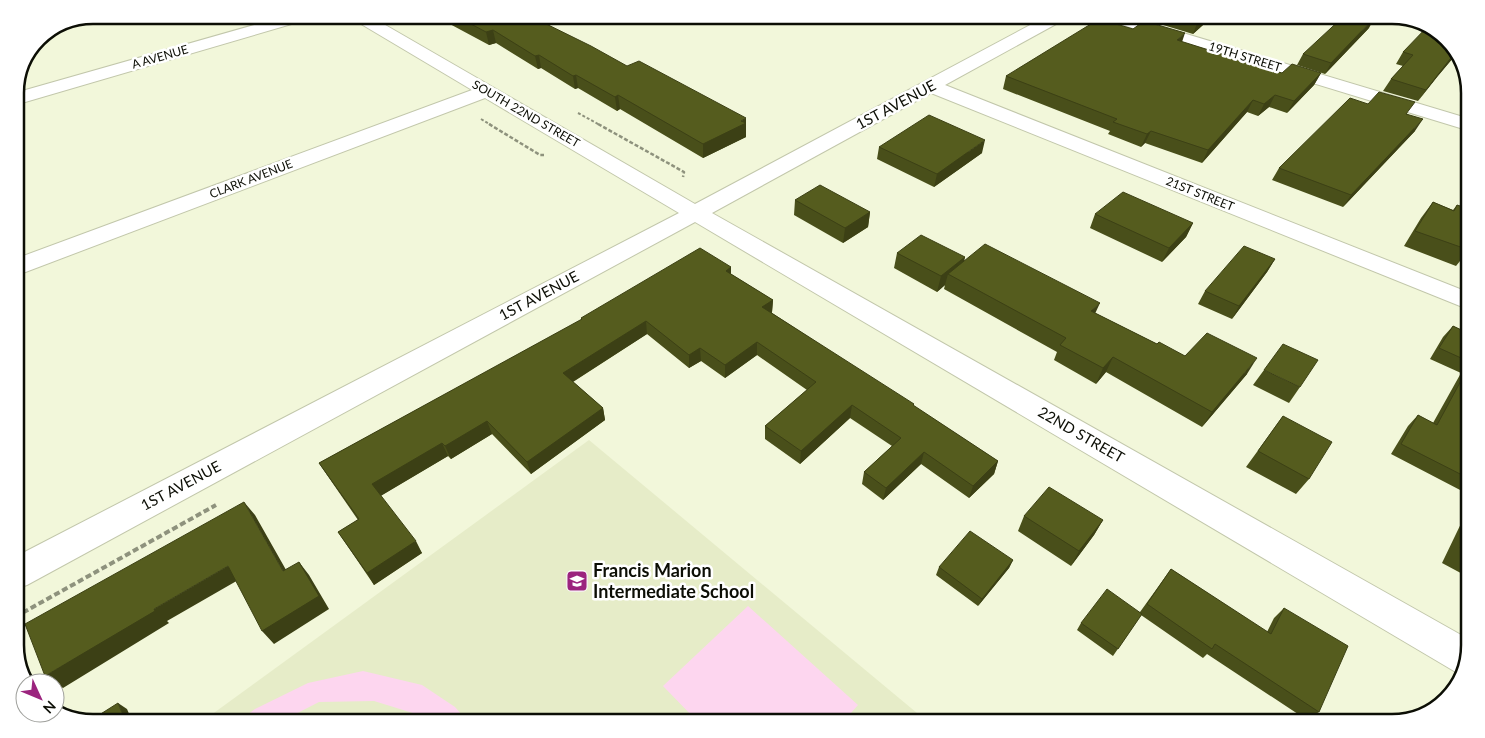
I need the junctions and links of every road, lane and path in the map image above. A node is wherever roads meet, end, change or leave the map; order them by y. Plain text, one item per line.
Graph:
1 (275, 24) edge
2 (372, 24) edge
3 (1044, 24) edge
4 (1136, 24) edge
5 (930, 86) junction
6 (486, 90) junction
7 (24, 96) edge
8 (573, 111) dead end
9 (479, 118) dead end
10 (1461, 123) edge
11 (549, 156) dead end
12 (682, 179) dead end
13 (695, 213) junction
14 (24, 265) edge
15 (1461, 298) edge
16 (224, 501) dead end
17 (24, 569) edge
18 (24, 612) edge
19 (1461, 654) edge

1 - 7 street, A AVENUE
2 - 6 street, SOUTH 22ND STREET
3 - 5 street, 1ST AVENUE
4 - 10 street, 19TH STREET
5 - 13 street, 1ST AVENUE
5 - 15 street, 21ST STREET
6 - 13 street, SOUTH 22ND STREET
6 - 14 street, CLARK AVENUE
8 - 12 path
9 - 11 path
13 - 17 street, 1ST AVENUE
13 - 19 street, 22ND STREET
16 - 18 path

